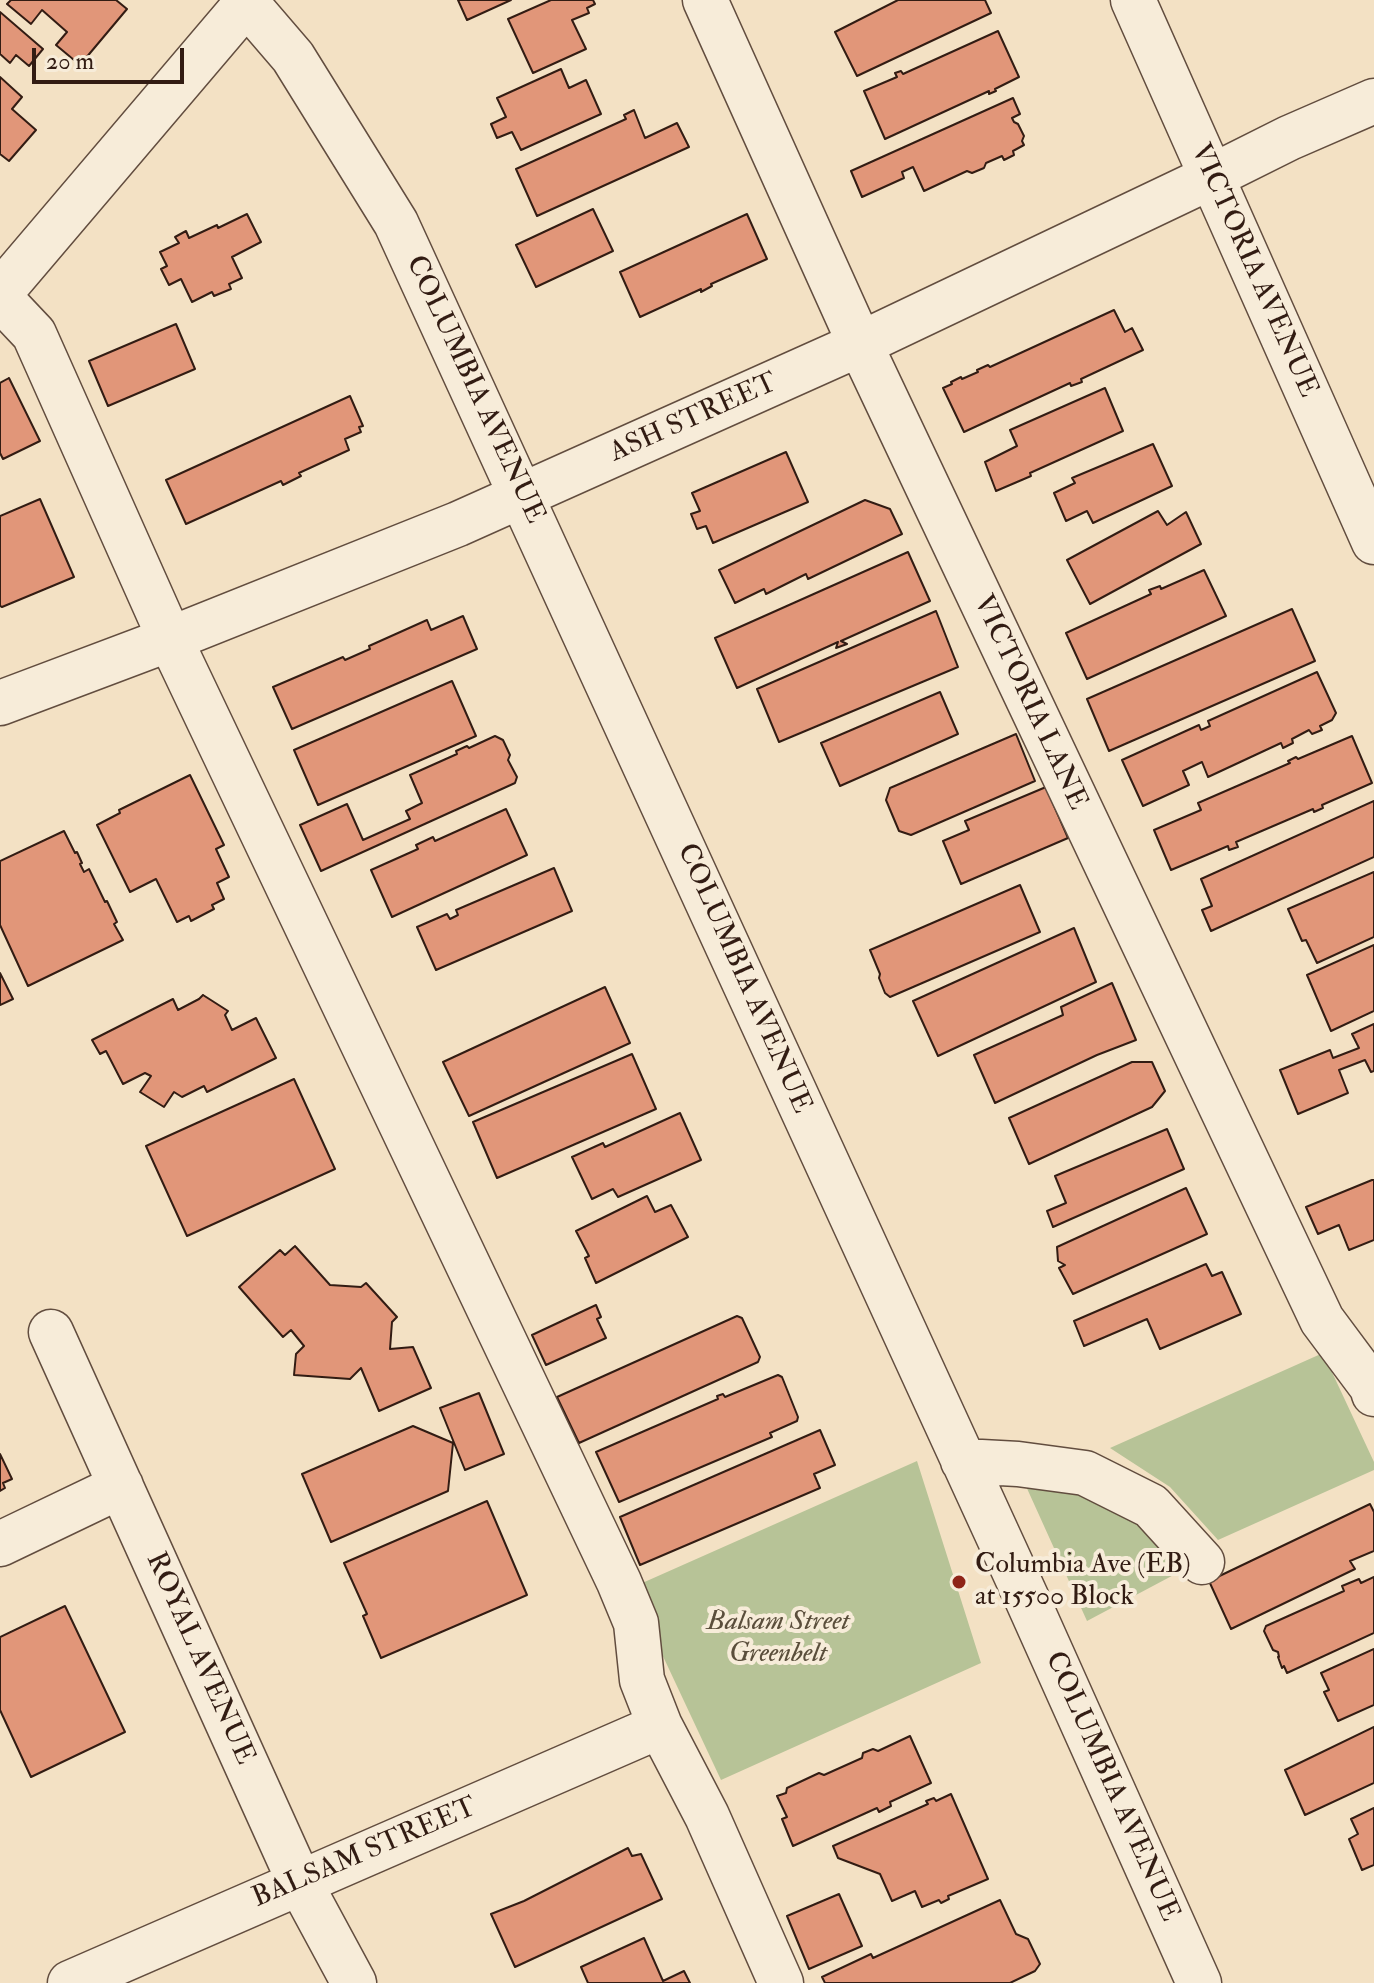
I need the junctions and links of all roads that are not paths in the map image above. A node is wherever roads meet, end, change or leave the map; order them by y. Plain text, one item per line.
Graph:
1 (705, 0) edge
2 (1133, 0) edge
3 (247, 1) edge
4 (1374, 101) edge
5 (1211, 177) junction
6 (0, 296) edge
7 (860, 344) junction
8 (522, 495) junction
9 (1374, 542) edge
10 (170, 639) junction
11 (0, 703) edge
12 (51, 1332) dead end
13 (1373, 1389) edge
14 (963, 1461) junction
15 (121, 1486) junction
16 (0, 1544) edge
17 (1202, 1562) dead end
18 (660, 1726) junction
19 (300, 1883) junction
20 (70, 1983) edge
21 (354, 1983) edge
22 (781, 1983) edge
23 (1199, 1983) edge

1 - 7 street, VICTORIA LANE
2 - 5 street, VICTORIA AVENUE
3 - 6 street
3 - 8 street, COLUMBIA AVENUE
4 - 5 street, ASH STREET
5 - 7 street, ASH STREET
5 - 9 street, VICTORIA AVENUE
6 - 10 street
7 - 8 street, ASH STREET
7 - 13 street, VICTORIA LANE
8 - 10 street, ASH STREET
8 - 14 street, COLUMBIA AVENUE
10 - 11 street, ASH STREET
10 - 18 street
12 - 15 street, ROYAL AVENUE
14 - 17 street
14 - 23 street, COLUMBIA AVENUE
15 - 16 street
15 - 19 street, ROYAL AVENUE
18 - 19 street, BALSAM STREET
18 - 22 street
19 - 20 street, BALSAM STREET
19 - 21 street, ROYAL AVENUE

